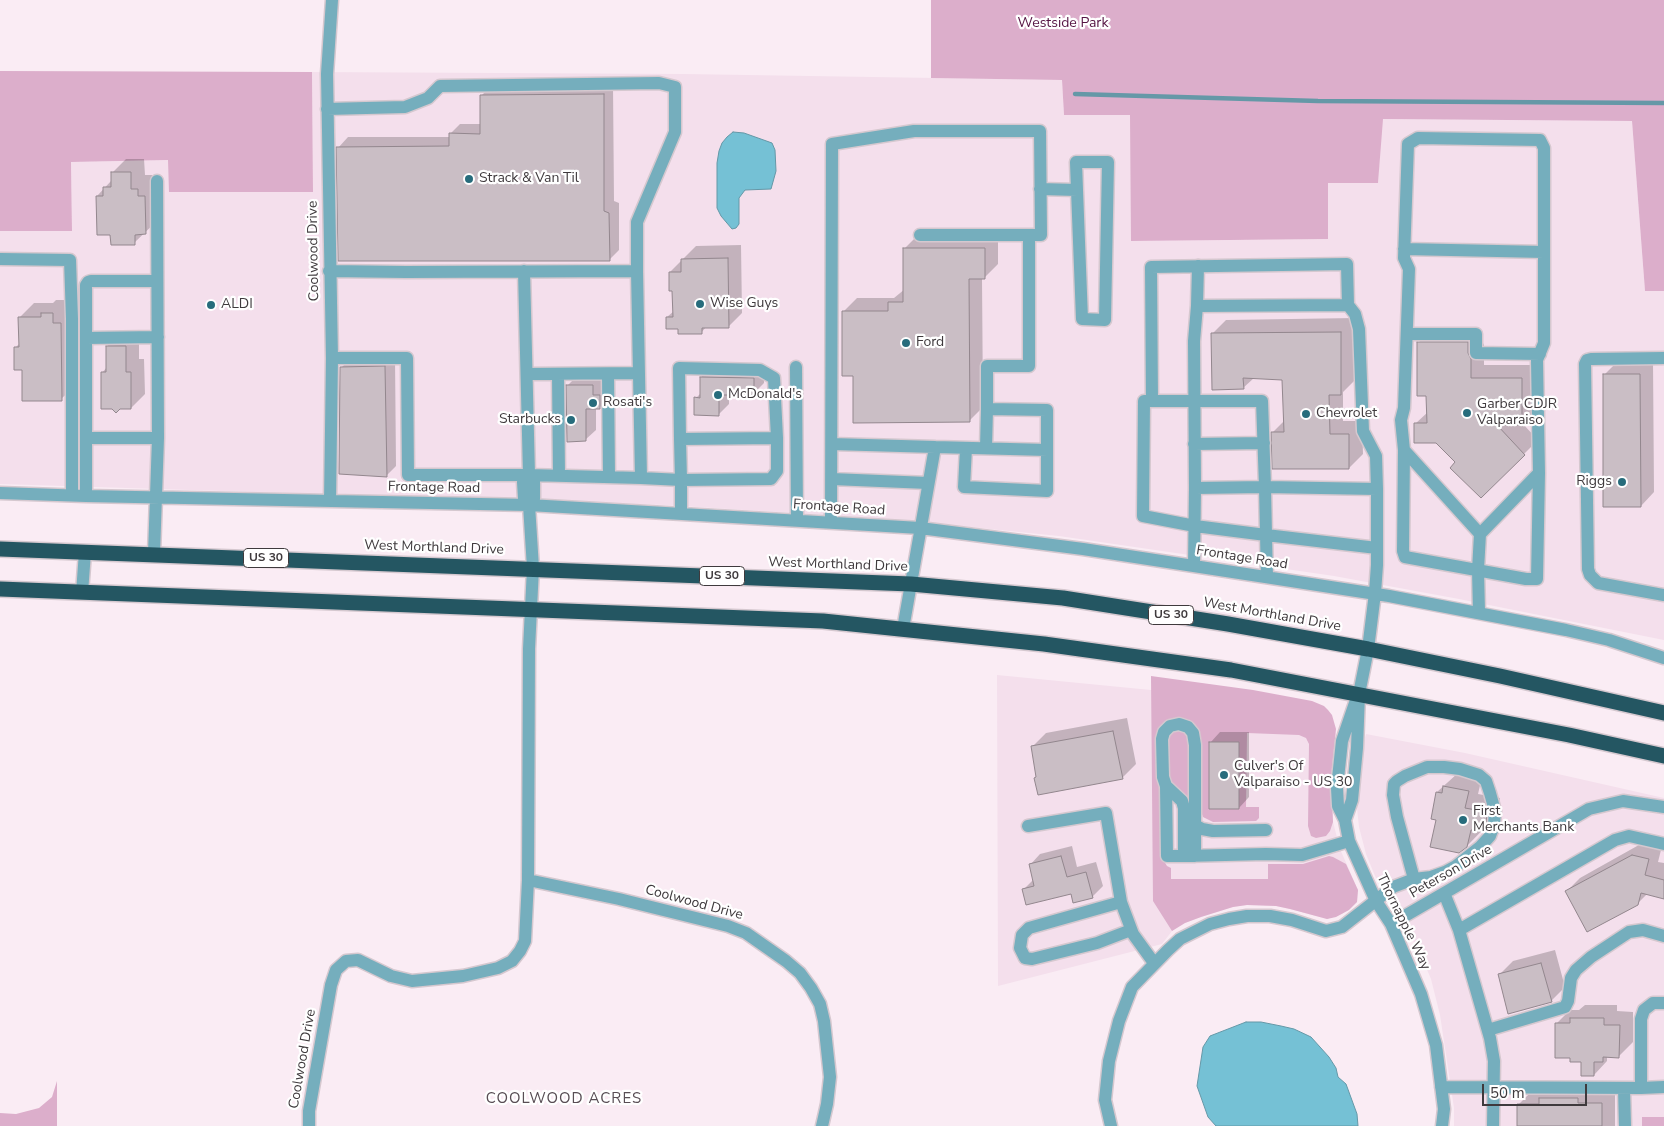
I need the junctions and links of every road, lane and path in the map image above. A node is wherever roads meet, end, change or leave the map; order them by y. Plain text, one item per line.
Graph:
1 (332, 0) edge
2 (327, 109) junction
3 (157, 181) dead end
4 (1040, 189) junction
5 (1077, 190) junction
6 (920, 234) dead end
7 (1029, 236) junction
8 (1404, 250) junction
9 (1544, 252) junction
10 (0, 259) edge
11 (1198, 266) junction
12 (329, 270) junction
13 (637, 270) junction
14 (524, 271) junction
15 (158, 281) junction
16 (1348, 305) junction
17 (1197, 306) junction
18 (1407, 334) junction
19 (158, 337) junction
20 (86, 338) junction
21 (1540, 354) junction
22 (332, 358) junction
23 (1664, 358) edge
24 (796, 367) dead end
25 (638, 373) junction
26 (526, 374) junction
27 (558, 374) junction
28 (608, 374) junction
29 (1152, 401) junction
30 (1194, 401) junction
31 (987, 409) junction
32 (86, 438) junction
33 (158, 438) junction
34 (777, 438) junction
35 (680, 439) junction
36 (1264, 443) junction
37 (832, 444) junction
38 (1194, 444) junction
39 (935, 447) junction
40 (966, 448) junction
41 (986, 448) junction
42 (1047, 450) junction
43 (1404, 450) junction
44 (1539, 473) junction
45 (529, 475) junction
46 (559, 476) junction
47 (609, 477) junction
48 (641, 478) junction
49 (832, 479) junction
50 (681, 480) junction
51 (928, 483) junction
52 (1265, 487) junction
53 (1195, 488) junction
54 (1377, 489) junction
55 (0, 493) edge
56 (72, 495) junction
57 (86, 496) junction
58 (156, 498) junction
59 (330, 502) junction
60 (529, 506) junction
61 (681, 513) junction
62 (797, 520) junction
63 (831, 522) junction
64 (1195, 526) junction
65 (920, 528) junction
66 (1480, 534) junction
67 (1266, 535) junction
68 (1377, 548) junction
69 (0, 549) edge
70 (84, 552) junction
71 (154, 554) junction
72 (1194, 566) junction
73 (533, 568) junction
74 (1478, 570) junction
75 (1267, 577) junction
76 (912, 584) junction
77 (0, 589) edge
78 (82, 593) junction
79 (1375, 594) junction
80 (1664, 595) edge
81 (531, 610) junction
82 (1479, 612) junction
83 (903, 629) junction
84 (1368, 649) junction
85 (1664, 658) edge
86 (1359, 694) junction
87 (1664, 713) edge
88 (1664, 756) edge
89 (1166, 786) junction
90 (1664, 807) edge
91 (1195, 825) junction
92 (1028, 826) dead end
93 (1266, 830) dead end
94 (1349, 841) junction
95 (1664, 844) edge
96 (1189, 856) junction
97 (1414, 879) junction
98 (528, 880) junction
99 (1444, 893) junction
100 (1376, 901) junction
101 (1121, 902) junction
102 (1391, 924) junction
103 (1131, 930) junction
104 (1459, 930) junction
105 (1664, 936) edge
106 (1154, 963) junction
107 (1664, 1003) edge
108 (1488, 1030) junction
109 (1441, 1087) junction
110 (1493, 1087) junction
111 (1624, 1088) junction
112 (1641, 1088) junction
113 (1664, 1088) edge
114 (309, 1126) edge
115 (822, 1126) edge
116 (1110, 1126) edge
117 (1442, 1126) edge
118 (1493, 1126) edge
119 (1625, 1126) edge

1 - 2 street, Coolwood Drive
2 - 12 street, Coolwood Drive
2 - 13 street
3 - 15 street
4 - 5 street
4 - 7 street
4 - 37 street
5 - 5 street
6 - 7 street
7 - 31 street
8 - 9 street
8 - 9 street
8 - 18 street
9 - 21 street
10 - 56 street
11 - 16 street
11 - 17 street
11 - 29 street
12 - 14 street
12 - 22 street, Coolwood Drive
13 - 14 street
13 - 25 street
14 - 26 street, Coolwood Drive
15 - 19 street
15 - 20 street
16 - 17 street
16 - 54 street, Thornapple Way
17 - 30 street
18 - 21 street
18 - 43 street
19 - 20 street
19 - 33 street
20 - 32 street
21 - 44 street
22 - 45 street
22 - 59 street, Coolwood Drive
23 - 80 street
24 - 62 street
25 - 28 street
25 - 48 street
26 - 27 street
26 - 45 street, Coolwood Drive
27 - 28 street
27 - 46 street
28 - 47 street
29 - 30 street
29 - 64 street
30 - 36 street
30 - 38 street
31 - 41 street
31 - 42 street
32 - 33 street
32 - 57 street
33 - 58 street
34 - 35 street
34 - 35 street
34 - 50 street
35 - 50 street
36 - 38 street
36 - 52 street
37 - 39 street
37 - 49 street
38 - 53 street
39 - 40 street
39 - 51 street
40 - 41 street
40 - 42 street
41 - 42 street
43 - 66 street
43 - 74 street
44 - 66 street
44 - 74 street
45 - 46 street
45 - 60 street, Coolwood Drive
46 - 47 street
47 - 48 street
48 - 50 street
49 - 51 street
49 - 63 street
50 - 61 street
51 - 65 street
52 - 53 street
52 - 54 street
52 - 67 street
53 - 64 street
54 - 68 street, Thornapple Way
55 - 56 street, Frontage Road
56 - 57 street, Frontage Road
57 - 58 street, Frontage Road
58 - 59 street, Frontage Road
58 - 71 street
59 - 60 street, Frontage Road
60 - 61 street, Frontage Road
60 - 73 street, Coolwood Drive
61 - 62 street, Frontage Road
62 - 63 street, Frontage Road
63 - 65 street, Frontage Road
64 - 67 street
64 - 72 street
65 - 72 street, Frontage Road
65 - 76 street
66 - 74 street
67 - 68 street
67 - 75 street
68 - 79 street, Thornapple Way
69 - 70 highway, West Morthland Drive / US 30
70 - 71 highway, West Morthland Drive / US 30
70 - 78 street
71 - 73 highway, West Morthland Drive / US 30
72 - 75 street, Frontage Road
73 - 76 highway, West Morthland Drive / US 30
73 - 81 street, Coolwood Drive
74 - 82 street
75 - 79 street, Frontage Road
76 - 83 street
76 - 84 highway, West Morthland Drive / US 30
77 - 78 highway
78 - 81 highway
79 - 82 street, Frontage Road
79 - 84 street, Thornapple Way
81 - 83 highway
81 - 98 street, Coolwood Drive
82 - 85 street, Frontage Road
83 - 86 highway
84 - 86 street, Thornapple Way
84 - 87 highway, West Morthland Drive / US 30
86 - 88 highway
86 - 94 street, Thornapple Way
89 - 91 street
89 - 96 street
89 - 96 street
90 - 99 street, Peterson Drive
91 - 93 street
91 - 96 street
92 - 101 street
94 - 96 street
94 - 100 street, Thornapple Way
95 - 104 street
97 - 97 street
97 - 100 street
98 - 114 street, Coolwood Drive
98 - 115 street, Coolwood Drive
99 - 102 street, Peterson Drive
99 - 104 street
100 - 102 street, Thornapple Way
100 - 106 street
101 - 103 street
101 - 103 street
102 - 109 street, Thornapple Way
103 - 106 street
104 - 108 street
105 - 108 street
106 - 116 street
107 - 112 street
108 - 110 street
109 - 110 street
109 - 117 street, Thornapple Way
110 - 111 street
110 - 118 street
111 - 112 street
111 - 119 street
112 - 113 street

